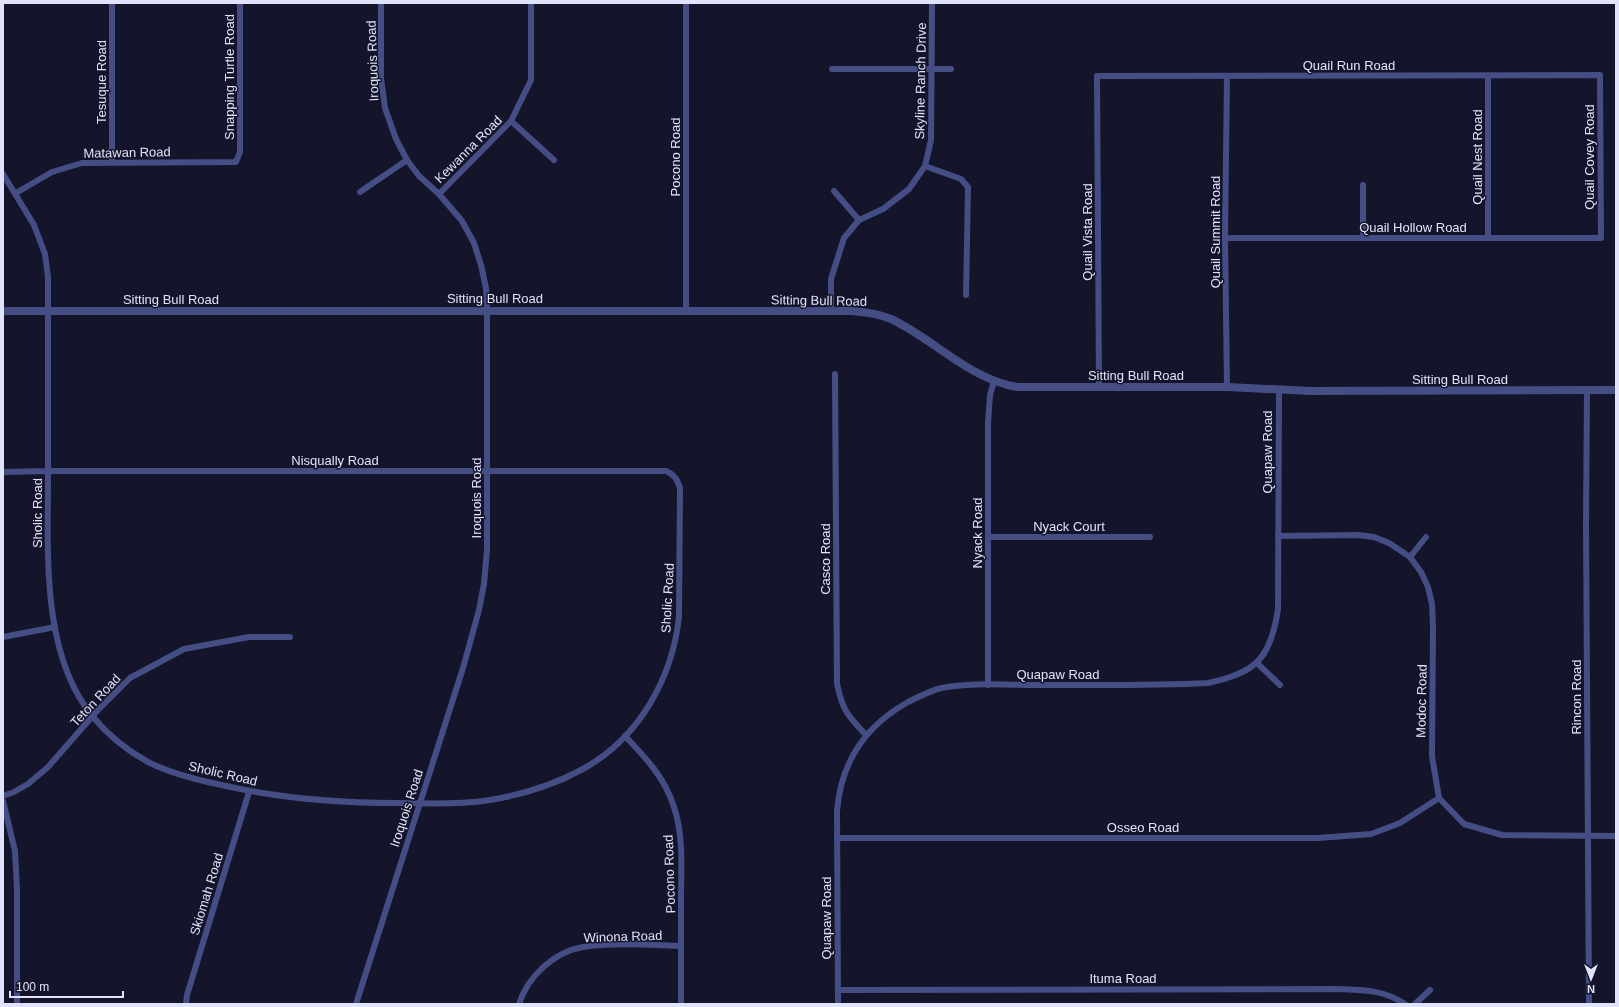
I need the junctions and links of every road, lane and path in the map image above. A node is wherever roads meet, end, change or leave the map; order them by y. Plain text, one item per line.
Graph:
1 (112, 3) edge
2 (240, 3) edge
3 (381, 3) edge
4 (531, 3) edge
5 (686, 3) edge
6 (932, 3) edge
7 (832, 69) dead end
8 (932, 69) junction
9 (951, 69) dead end
10 (1600, 75) joint
11 (1097, 76) joint
12 (1227, 76) junction
13 (1488, 76) junction
14 (511, 121) junction
15 (240, 152) joint
16 (407, 160) junction
17 (554, 160) dead end
18 (112, 162) junction
19 (925, 166) junction
20 (3, 174) edge
21 (1364, 185) dead end
22 (834, 191) dead end
23 (360, 192) dead end
24 (16, 193) junction
25 (439, 194) junction
26 (859, 220) junction
27 (1488, 237) junction
28 (1225, 238) junction
29 (1363, 238) junction
30 (1601, 238) joint
31 (966, 295) dead end
32 (487, 310) junction
33 (831, 310) junction
34 (3, 311) edge
35 (48, 311) junction
36 (686, 311) junction
37 (835, 374) dead end
38 (994, 381) junction
39 (1099, 387) junction
40 (1227, 387) junction
41 (1587, 390) junction
42 (1616, 390) edge
43 (1279, 391) junction
44 (487, 471) junction
45 (666, 471) joint
46 (3, 472) edge
47 (48, 472) junction
48 (1278, 536) junction
49 (989, 537) junction
50 (1150, 537) dead end
51 (1426, 537) dead end
52 (1410, 556) junction
53 (55, 627) junction
54 (3, 637) edge
55 (290, 637) dead end
56 (1257, 663) junction
57 (988, 685) junction
58 (1280, 685) dead end
59 (93, 717) junction
60 (625, 736) junction
61 (866, 736) junction
62 (249, 792) junction
63 (3, 796) edge
64 (1439, 798) junction
65 (3, 801) edge
66 (419, 803) junction
67 (1588, 836) junction
68 (1616, 836) edge
69 (837, 838) junction
70 (681, 946) junction
71 (838, 990) junction
72 (1430, 990) dead end
73 (17, 1004) edge
74 (186, 1004) edge
75 (356, 1004) edge
76 (520, 1004) edge
77 (681, 1004) edge
78 (838, 1004) edge
79 (1405, 1004) edge
80 (1415, 1004) edge
81 (1589, 1004) edge

1 - 18 street, Tesuque Road
2 - 15 street, Snapping Turtle Road
3 - 16 street, Iroquois Road
4 - 14 street, Kewanna Road
5 - 36 street, Pocono Road
6 - 8 street, Skyline Ranch Drive
7 - 8 street
8 - 9 street
8 - 19 street, Skyline Ranch Drive
10 - 13 street, Quail Run Road
10 - 30 street, Quail Covey Road
11 - 12 street, Quail Run Road
11 - 39 street, Quail Vista Road
12 - 13 street, Quail Run Road
12 - 28 street, Quail Summit Road
13 - 27 street, Quail Nest Road
14 - 17 street
14 - 25 street, Kewanna Road
15 - 18 street, Matawan Road
16 - 23 street
16 - 25 street, Iroquois Road
18 - 24 street, Matawan Road
19 - 26 street, Skyline Ranch Drive
19 - 31 street
20 - 24 street, Sholic Road
21 - 29 street
22 - 26 street
24 - 35 street, Sholic Road
25 - 32 street, Iroquois Road
26 - 33 street, Skyline Ranch Drive
27 - 29 street, Quail Hollow Road
27 - 30 street, Quail Hollow Road
28 - 29 street, Quail Hollow Road
28 - 40 street, Quail Summit Road
32 - 35 street, Sitting Bull Road
32 - 36 street, Sitting Bull Road
32 - 44 street, Iroquois Road
33 - 36 street, Sitting Bull Road
33 - 38 street, Sitting Bull Road
34 - 35 street, Sitting Bull Road
35 - 47 street, Sholic Road
37 - 61 street, Casco Road
38 - 39 street, Sitting Bull Road
38 - 49 street, Nyack Road
39 - 40 street, Sitting Bull Road
40 - 43 street, Sitting Bull Road
41 - 42 street, Sitting Bull Road
41 - 43 street, Sitting Bull Road
41 - 67 street, Rincon Road
43 - 48 street, Quapaw Road
44 - 45 street, Nisqually Road
44 - 47 street, Nisqually Road
44 - 66 street, Iroquois Road
45 - 60 street, Sholic Road
46 - 47 street, Nisqually Road
47 - 53 street, Sholic Road
48 - 52 street, Modoc Road
48 - 56 street, Quapaw Road
49 - 50 street, Nyack Court
49 - 57 street, Nyack Road
51 - 52 street
52 - 64 street, Modoc Road
53 - 54 street
53 - 59 street, Sholic Road
55 - 59 street, Teton Road
56 - 57 street, Quapaw Road
56 - 58 street
57 - 61 street, Quapaw Road
59 - 62 street, Sholic Road
59 - 63 street, Teton Road
60 - 66 street, Sholic Road
60 - 70 street, Pocono Road
61 - 69 street, Quapaw Road
62 - 66 street, Sholic Road
62 - 74 street, Skiomah Road
64 - 67 street
64 - 69 street, Osseo Road
65 - 73 street
66 - 75 street, Iroquois Road
67 - 68 street
67 - 81 street, Rincon Road
69 - 71 street, Quapaw Road
70 - 76 street, Winona Road
70 - 77 street, Pocono Road
71 - 78 street, Quapaw Road
71 - 79 street, Ituma Road
72 - 80 street

